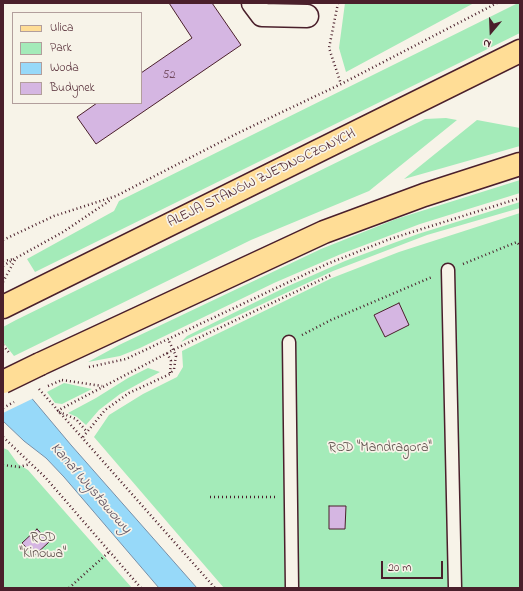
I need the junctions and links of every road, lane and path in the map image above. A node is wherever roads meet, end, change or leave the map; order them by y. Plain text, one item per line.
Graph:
1 (254, 3) edge
2 (338, 3) edge
3 (497, 3) edge
4 (307, 16) dead end
5 (520, 51) edge
6 (341, 84) junction
7 (520, 164) edge
8 (116, 196) junction
9 (520, 198) edge
10 (3, 240) edge
11 (520, 246) edge
12 (16, 258) junction
13 (3, 261) edge
14 (3, 266) edge
15 (448, 270) junction
16 (331, 275) dead end
17 (3, 282) edge
18 (3, 307) edge
19 (168, 339) junction
20 (289, 342) joint
21 (173, 350) junction
22 (167, 353) junction
23 (85, 369) dead end
24 (170, 374) junction
25 (67, 377) dead end
26 (3, 382) edge
27 (103, 386) junction
28 (57, 411) junction
29 (87, 432) junction
30 (83, 437) junction
31 (4, 438) edge
32 (31, 464) junction
33 (3, 465) edge
34 (210, 497) dead end
35 (291, 497) junction
36 (109, 552) junction
37 (69, 588) edge
38 (141, 588) edge
39 (215, 588) edge
40 (292, 588) edge
41 (455, 588) edge

1 - 4 street
2 - 6 path
3 - 6 path
5 - 18 main road, ALEJA STANÓW ZJEDNOCZONYCH
6 - 8 path
7 - 26 main road, bridge
8 - 10 path
8 - 12 path
9 - 19 path
11 - 15 path
12 - 13 path
12 - 14 path
12 - 17 path
15 - 20 path
15 - 41 lane
16 - 21 path
19 - 21 path
19 - 23 path
20 - 35 lane
21 - 22 path
21 - 24 path
22 - 24 path
22 - 27 path
24 - 29 path
25 - 27 path
27 - 28 path
28 - 29 path
28 - 30 path
29 - 30 path
30 - 39 path
31 - 32 path
32 - 33 path
32 - 36 path
34 - 35 path
35 - 40 lane
36 - 37 path
36 - 38 path

